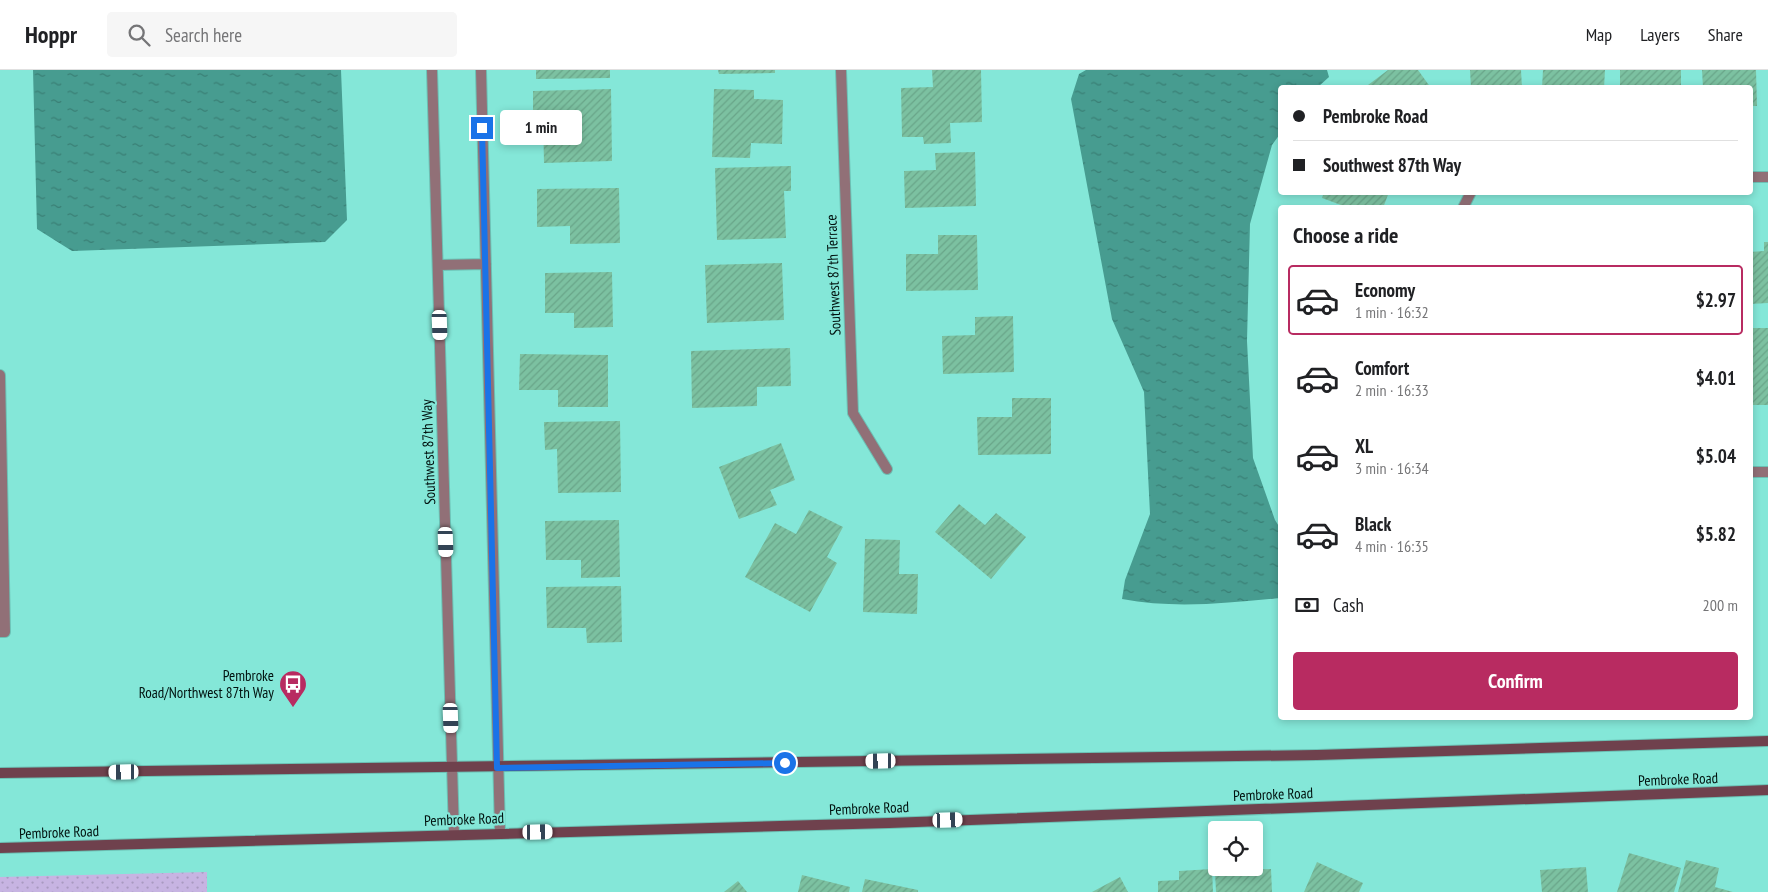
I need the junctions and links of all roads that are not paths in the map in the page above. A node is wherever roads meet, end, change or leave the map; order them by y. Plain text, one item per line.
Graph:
1 (432, 70) edge
2 (481, 70) edge
3 (841, 70) edge
4 (1753, 177) edge
5 (1768, 177) edge
6 (486, 264) junction
7 (438, 265) junction
8 (0, 375) edge
9 (887, 469) dead end
10 (1753, 472) edge
11 (1768, 472) edge
12 (0, 632) edge
13 (1768, 741) edge
14 (497, 768) junction
15 (453, 769) junction
16 (0, 773) edge
17 (1768, 790) edge
18 (500, 833) junction
19 (454, 834) junction
20 (0, 848) edge

1 - 7 street, Southwest 87th Way
2 - 6 street
3 - 9 street, Southwest 87th Terrace
4 - 5 street
6 - 7 street
6 - 14 street
7 - 15 street, Southwest 87th Way
8 - 12 street
10 - 11 street
13 - 14 main road
14 - 15 main road
14 - 18 street
15 - 16 main road
15 - 19 street, Southwest 87th Way
17 - 18 main road, Pembroke Road
18 - 19 main road, Pembroke Road
19 - 20 main road, Pembroke Road

